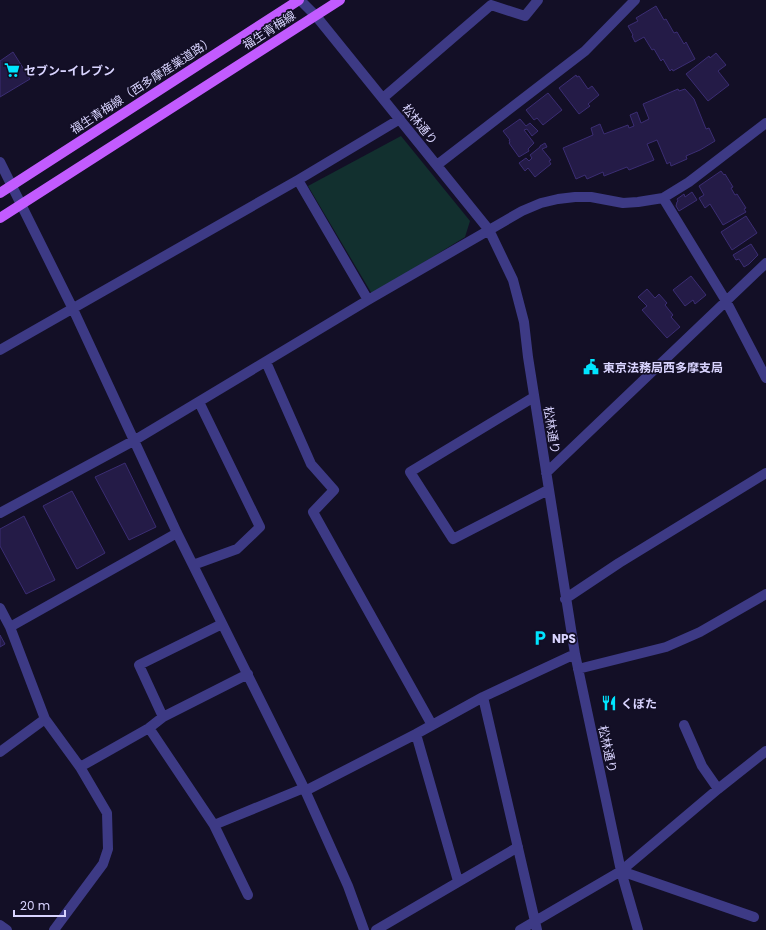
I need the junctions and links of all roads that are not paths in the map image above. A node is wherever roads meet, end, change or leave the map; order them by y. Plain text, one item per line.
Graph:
1 (300, 0) edge
2 (340, 0) edge
3 (538, 0) edge
4 (634, 0) edge
5 (316, 16) junction
6 (383, 98) junction
7 (400, 119) junction
8 (766, 123) edge
9 (0, 162) edge
10 (437, 165) junction
11 (298, 180) junction
12 (11, 185) junction
13 (0, 192) edge
14 (663, 198) junction
15 (21, 205) junction
16 (0, 218) edge
17 (490, 230) junction
18 (766, 263) edge
19 (368, 300) junction
20 (726, 301) junction
21 (73, 309) junction
22 (0, 350) edge
23 (266, 362) junction
24 (766, 378) edge
25 (534, 397) junction
26 (199, 402) junction
27 (135, 440) junction
28 (546, 473) junction
29 (766, 473) edge
30 (548, 490) junction
31 (0, 513) edge
32 (178, 533) junction
33 (193, 565) junction
34 (766, 594) edge
35 (565, 599) junction
36 (0, 608) edge
37 (222, 624) junction
38 (10, 626) junction
39 (575, 654) junction
40 (578, 669) junction
41 (248, 674) junction
42 (483, 697) junction
43 (163, 717) junction
44 (45, 719) junction
45 (432, 725) junction
46 (684, 725) dead end
47 (149, 728) junction
48 (416, 734) junction
49 (766, 751) edge
50 (0, 752) edge
51 (80, 767) junction
52 (304, 789) junction
53 (718, 789) junction
54 (214, 825) junction
55 (518, 847) junction
56 (621, 871) junction
57 (458, 881) junction
58 (248, 895) dead end
59 (754, 917) dead end
60 (0, 925) edge
61 (536, 925) edge
62 (7, 930) edge
63 (54, 930) edge
64 (364, 930) edge
65 (376, 930) edge
66 (520, 930) edge
67 (638, 930) edge

1 - 5 street, 松林通り
1 - 12 main road, 福生青梅線（西多摩産業道路）
2 - 5 main road, 福生青梅線
3 - 6 street
4 - 10 street
5 - 6 street, 松林通り
5 - 15 main road, 福生青梅線
6 - 7 street, 松林通り
7 - 10 street, 松林通り
7 - 11 street
8 - 14 street
9 - 12 street
10 - 17 street, 松林通り
11 - 19 street
11 - 21 street
12 - 13 main road, 福生青梅線（西多摩産業道路）
12 - 15 street
14 - 17 street
14 - 20 street
15 - 16 main road
15 - 21 street
17 - 19 street
17 - 25 street, 松林通り
18 - 20 street
19 - 23 street
20 - 24 street
20 - 28 street
21 - 22 street
21 - 27 street
23 - 26 street
23 - 45 street
25 - 28 street, 松林通り
25 - 30 street
26 - 27 street
26 - 33 street
27 - 31 street
27 - 32 street
28 - 30 street, 松林通り
29 - 35 street
30 - 35 street, 松林通り
32 - 33 street
32 - 38 street
33 - 37 street
34 - 40 street
35 - 39 street, 松林通り
36 - 38 street
37 - 41 street
37 - 43 street
38 - 44 street
39 - 40 street, 松林通り
39 - 42 street
40 - 56 street, 松林通り
41 - 43 street
41 - 52 street
42 - 45 street
42 - 55 street
43 - 47 street
44 - 50 street
44 - 51 street
45 - 48 street
46 - 53 street
47 - 51 street
47 - 54 street
48 - 52 street
48 - 57 street
49 - 53 street
51 - 63 street
52 - 54 street
52 - 64 street
53 - 56 street
54 - 58 street
55 - 57 street
55 - 61 street
56 - 59 street
56 - 61 street
56 - 67 street, 松林通り
57 - 65 street
60 - 62 street
61 - 66 street

